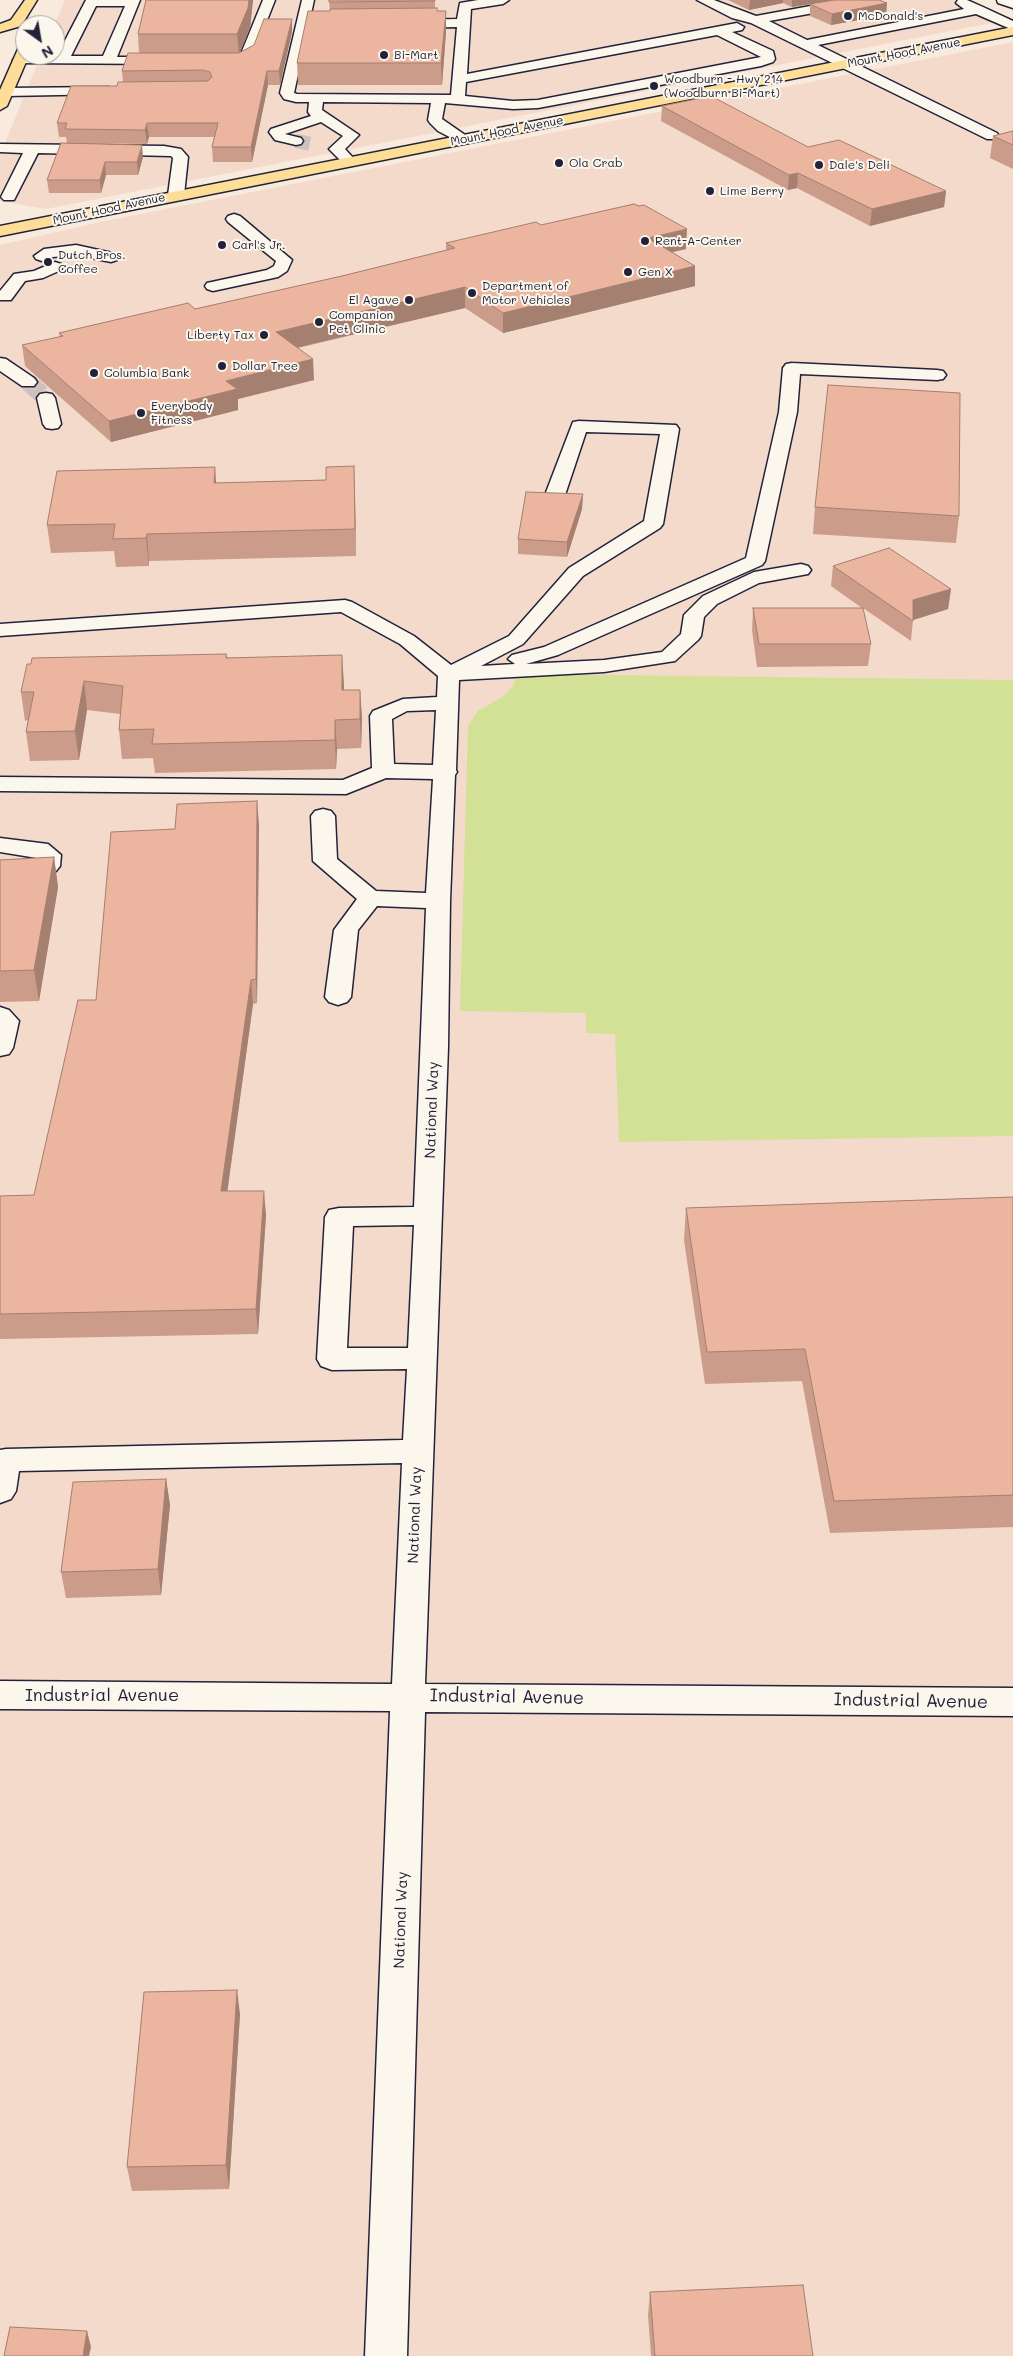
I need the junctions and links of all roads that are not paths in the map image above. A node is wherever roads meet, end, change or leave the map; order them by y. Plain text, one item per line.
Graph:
1 (31, 0) edge
2 (268, 0) edge
3 (308, 0) edge
4 (503, 0) edge
5 (703, 0) edge
6 (864, 0) edge
7 (954, 0) edge
8 (1002, 0) edge
9 (133, 1) edge
10 (465, 3) edge
11 (1013, 4) edge
12 (978, 10) junction
13 (787, 14) junction
14 (25, 15) edge
15 (758, 21) junction
16 (464, 23) junction
17 (397, 24) edge
18 (15, 26) edge
19 (1013, 26) edge
20 (0, 28) edge
21 (718, 30) junction
22 (1013, 31) edge
23 (836, 38) junction
24 (805, 44) junction
25 (65, 54) edge
26 (65, 60) edge
27 (108, 61) junction
28 (174, 61) edge
29 (202, 61) edge
30 (846, 64) junction
31 (18, 65) edge
32 (460, 79) junction
33 (125, 91) edge
34 (6, 92) junction
35 (317, 98) junction
36 (439, 99) junction
37 (457, 99) junction
38 (0, 106) edge
39 (322, 117) junction
40 (992, 136) edge
41 (296, 140) tunnel mouth
42 (463, 140) junction
43 (318, 145) tunnel mouth
44 (0, 148) edge
45 (32, 149) junction
46 (336, 149) junction
47 (350, 162) junction
48 (176, 195) junction
49 (9, 197) dead end
50 (234, 219) dead end
51 (0, 223) edge
52 (76, 250) junction
53 (111, 258) dead end
54 (20, 277) junction
55 (213, 286) dead end
56 (5, 296) dead end
57 (0, 363) edge
58 (937, 375) dead end
59 (28, 382) tunnel mouth
60 (46, 398) tunnel mouth
61 (52, 424) dead end
62 (555, 495) edge
63 (801, 570) dead end
64 (0, 630) edge
65 (449, 674) junction
66 (448, 703) junction
67 (383, 771) junction
68 (446, 772) junction
69 (0, 784) edge
70 (323, 816) dead end
71 (0, 846) edge
72 (0, 881) edge
73 (370, 898) junction
74 (438, 901) junction
75 (338, 997) dead end
76 (0, 1015) edge
77 (0, 1048) edge
78 (428, 1216) junction
79 (422, 1358) junction
80 (418, 1451) junction
81 (0, 1491) edge
82 (0, 1695) edge
83 (408, 1696) junction
84 (1013, 1702) edge
85 (386, 2356) edge

1 - 14 main road
2 - 29 street
3 - 35 street
4 - 10 street
5 - 15 street
6 - 13 street
7 - 12 street
8 - 11 street
9 - 25 street
9 - 27 street
10 - 16 street
12 - 19 street
12 - 23 street
13 - 15 street
13 - 23 street
15 - 21 street
15 - 24 street
16 - 17 street
16 - 32 street
18 - 20 main road
21 - 32 street
21 - 37 street
22 - 30 main road, Mount Hood Avenue
23 - 24 street
24 - 30 street
26 - 27 street
27 - 28 street
30 - 40 street
30 - 42 main road, Mount Hood Avenue
31 - 34 main road
32 - 37 street
33 - 34 street
34 - 38 main road
35 - 36 street
35 - 39 street
36 - 37 street
36 - 42 street
39 - 41 street
39 - 46 street
42 - 47 main road, Mount Hood Avenue
43 - 46 street
44 - 45 street
45 - 48 street
45 - 49 street
46 - 47 street
47 - 48 main road, Mount Hood Avenue
48 - 51 main road, Mount Hood Avenue
50 - 55 street
52 - 53 street
52 - 54 street
52 - 54 street
54 - 56 street
57 - 59 street
58 - 65 street
60 - 61 street
62 - 65 street
63 - 65 street
64 - 65 street
65 - 66 street, National Way
66 - 67 street
66 - 68 street, National Way
67 - 68 street
67 - 69 street
68 - 74 street, National Way
70 - 73 street
71 - 72 street
73 - 74 street
73 - 75 street
74 - 78 street, National Way
76 - 77 street
78 - 79 street, National Way
78 - 79 street
79 - 80 street, National Way
80 - 81 street
80 - 83 street, National Way
82 - 83 street, Industrial Avenue
83 - 84 street, Industrial Avenue
83 - 85 street, National Way

